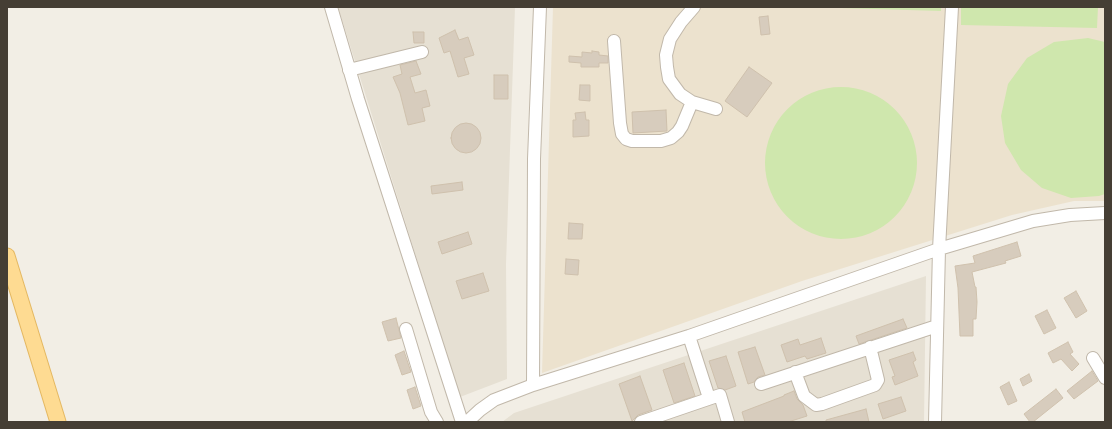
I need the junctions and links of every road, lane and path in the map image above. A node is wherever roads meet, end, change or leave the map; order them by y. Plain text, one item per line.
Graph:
1 (331, 7) edge
2 (540, 7) edge
3 (694, 7) edge
4 (952, 7) edge
5 (614, 41) dead end
6 (422, 52) dead end
7 (349, 70) junction
8 (692, 102) junction
9 (716, 109) dead end
10 (1105, 213) edge
11 (939, 249) junction
12 (7, 256) edge
13 (7, 285) edge
14 (937, 326) junction
15 (406, 329) dead end
16 (689, 336) junction
17 (870, 347) junction
18 (1093, 358) dead end
19 (795, 372) junction
20 (1105, 378) edge
21 (761, 384) dead end
22 (533, 385) junction
23 (709, 398) junction
24 (48, 422) edge
25 (58, 422) edge
26 (437, 422) edge
27 (462, 422) edge
28 (467, 422) edge
29 (641, 422) edge
30 (728, 422) edge
31 (935, 422) edge

1 - 7 street
2 - 22 street
3 - 8 street
4 - 11 street
5 - 8 street
6 - 7 street
7 - 27 street
8 - 9 street
10 - 11 street
11 - 14 street
11 - 16 street
12 - 25 main road
13 - 24 main road
14 - 17 street
14 - 31 street
15 - 26 street
16 - 22 street
16 - 23 street
17 - 19 street
17 - 19 street
18 - 20 street
19 - 21 street
22 - 28 street
23 - 29 street
23 - 30 street

